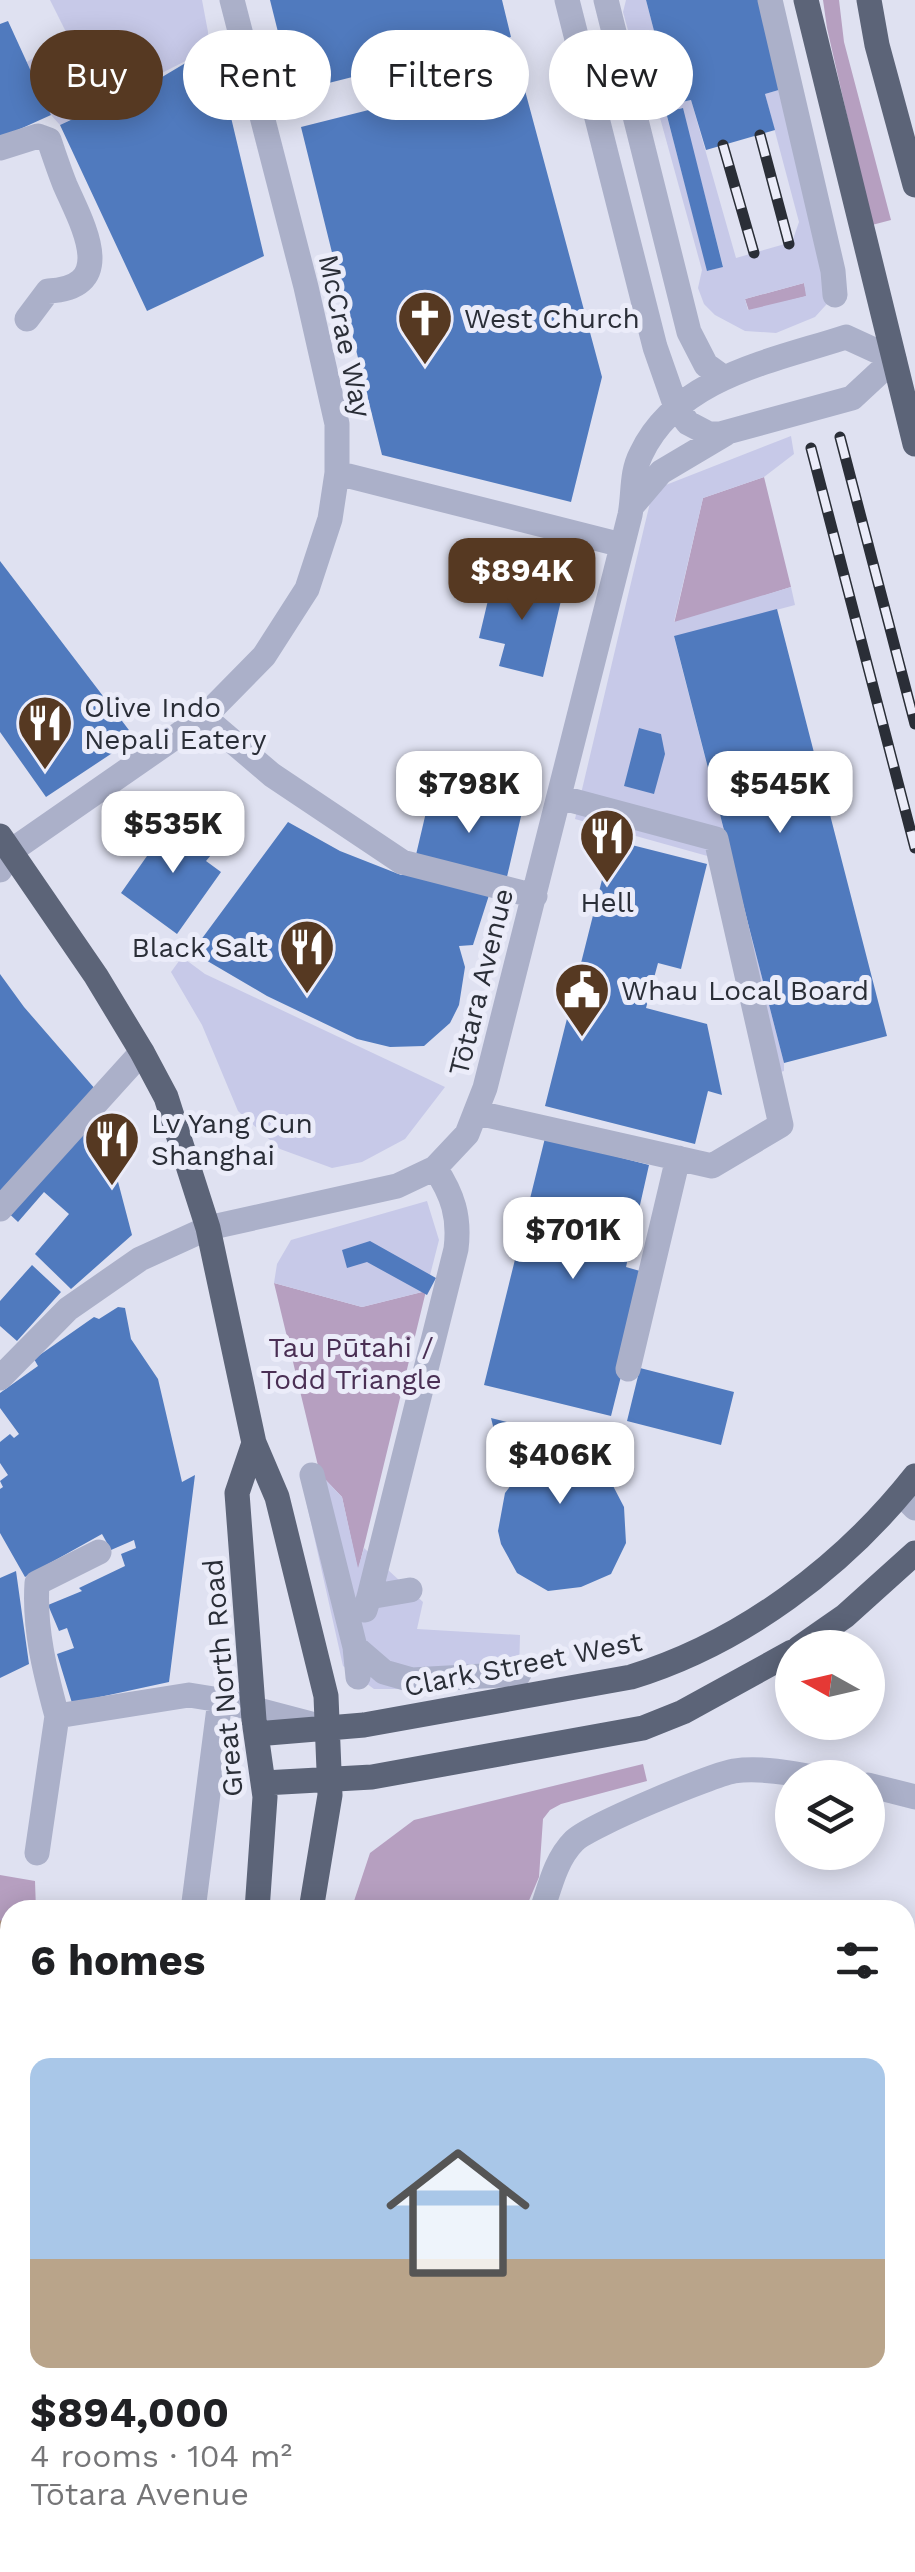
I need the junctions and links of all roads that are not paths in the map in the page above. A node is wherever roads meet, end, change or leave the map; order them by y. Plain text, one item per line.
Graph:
1 (232, 0) edge
2 (566, 0) edge
3 (606, 0) edge
4 (770, 0) edge
5 (806, 0) edge
6 (869, 0) edge
7 (0, 148) edge
8 (915, 185) edge
9 (835, 295) dead end
10 (27, 320) dead end
11 (905, 358) edge
12 (724, 378) junction
13 (676, 407) junction
14 (729, 432) junction
15 (915, 444) edge
16 (337, 473) junction
17 (632, 506) junction
18 (622, 546) junction
19 (204, 716) junction
20 (559, 798) junction
21 (4, 852) edge
22 (534, 896) junction
23 (142, 1052) junction
24 (478, 1113) junction
25 (678, 1158) junction
26 (434, 1168) junction
27 (0, 1209) edge
28 (208, 1228) junction
29 (628, 1369) dead end
30 (0, 1378) edge
31 (254, 1443) junction
32 (312, 1476) dead end
33 (910, 1493) edge
34 (99, 1552) dead end
35 (915, 1552) edge
36 (410, 1590) dead end
37 (369, 1597) junction
38 (825, 1630) edge
39 (346, 1647) junction
40 (775, 1662) edge
41 (519, 1674) dead end
42 (358, 1678) dead end
43 (220, 1700) junction
44 (56, 1716) junction
45 (255, 1722) junction
46 (328, 1728) junction
47 (775, 1774) edge
48 (331, 1779) junction
49 (264, 1783) junction
50 (885, 1789) edge
51 (915, 1797) edge
52 (38, 1853) dead end
53 (194, 1900) edge
54 (257, 1900) edge
55 (313, 1900) edge
56 (545, 1900) edge

1 - 16 street, McCrae Way
2 - 13 street
3 - 12 street
4 - 9 street
5 - 11 main road
6 - 8 main road
7 - 10 street
11 - 12 street, Tōtara Avenue
11 - 14 street, Tōtara Avenue
11 - 15 main road
12 - 13 street, Tōtara Avenue
13 - 14 street
13 - 17 street, Tōtara Avenue
14 - 17 street, Tōtara Avenue
16 - 18 street
16 - 19 street, McCrae Way
17 - 18 street, Tōtara Avenue
18 - 20 street, Tōtara Avenue
19 - 21 street, McCrae Way
19 - 22 street
20 - 22 street, Tōtara Avenue
20 - 25 street
21 - 23 main road, Great North Road
22 - 24 street, Tōtara Avenue
23 - 27 street
23 - 28 main road, Great North Road
24 - 25 street
24 - 26 street, Tōtara Avenue
25 - 29 street
26 - 28 street, Tōtara Avenue
26 - 37 street
28 - 30 street, Tōtara Avenue
28 - 31 main road, Great North Road
31 - 45 main road, Great North Road
31 - 46 main road, Great North Road
32 - 39 street
33 - 46 main road, Clark Street West
34 - 44 street
35 - 38 main road
36 - 37 street
37 - 39 street
39 - 41 street
39 - 42 street
40 - 48 main road
43 - 44 street
43 - 45 street
43 - 53 street
44 - 52 street
45 - 46 main road, Clark Street West
45 - 49 main road, Great North Road
46 - 48 main road, Great North Road
47 - 56 street
48 - 49 main road
48 - 55 main road, Great North Road
49 - 54 main road, Great North Road
50 - 51 street

